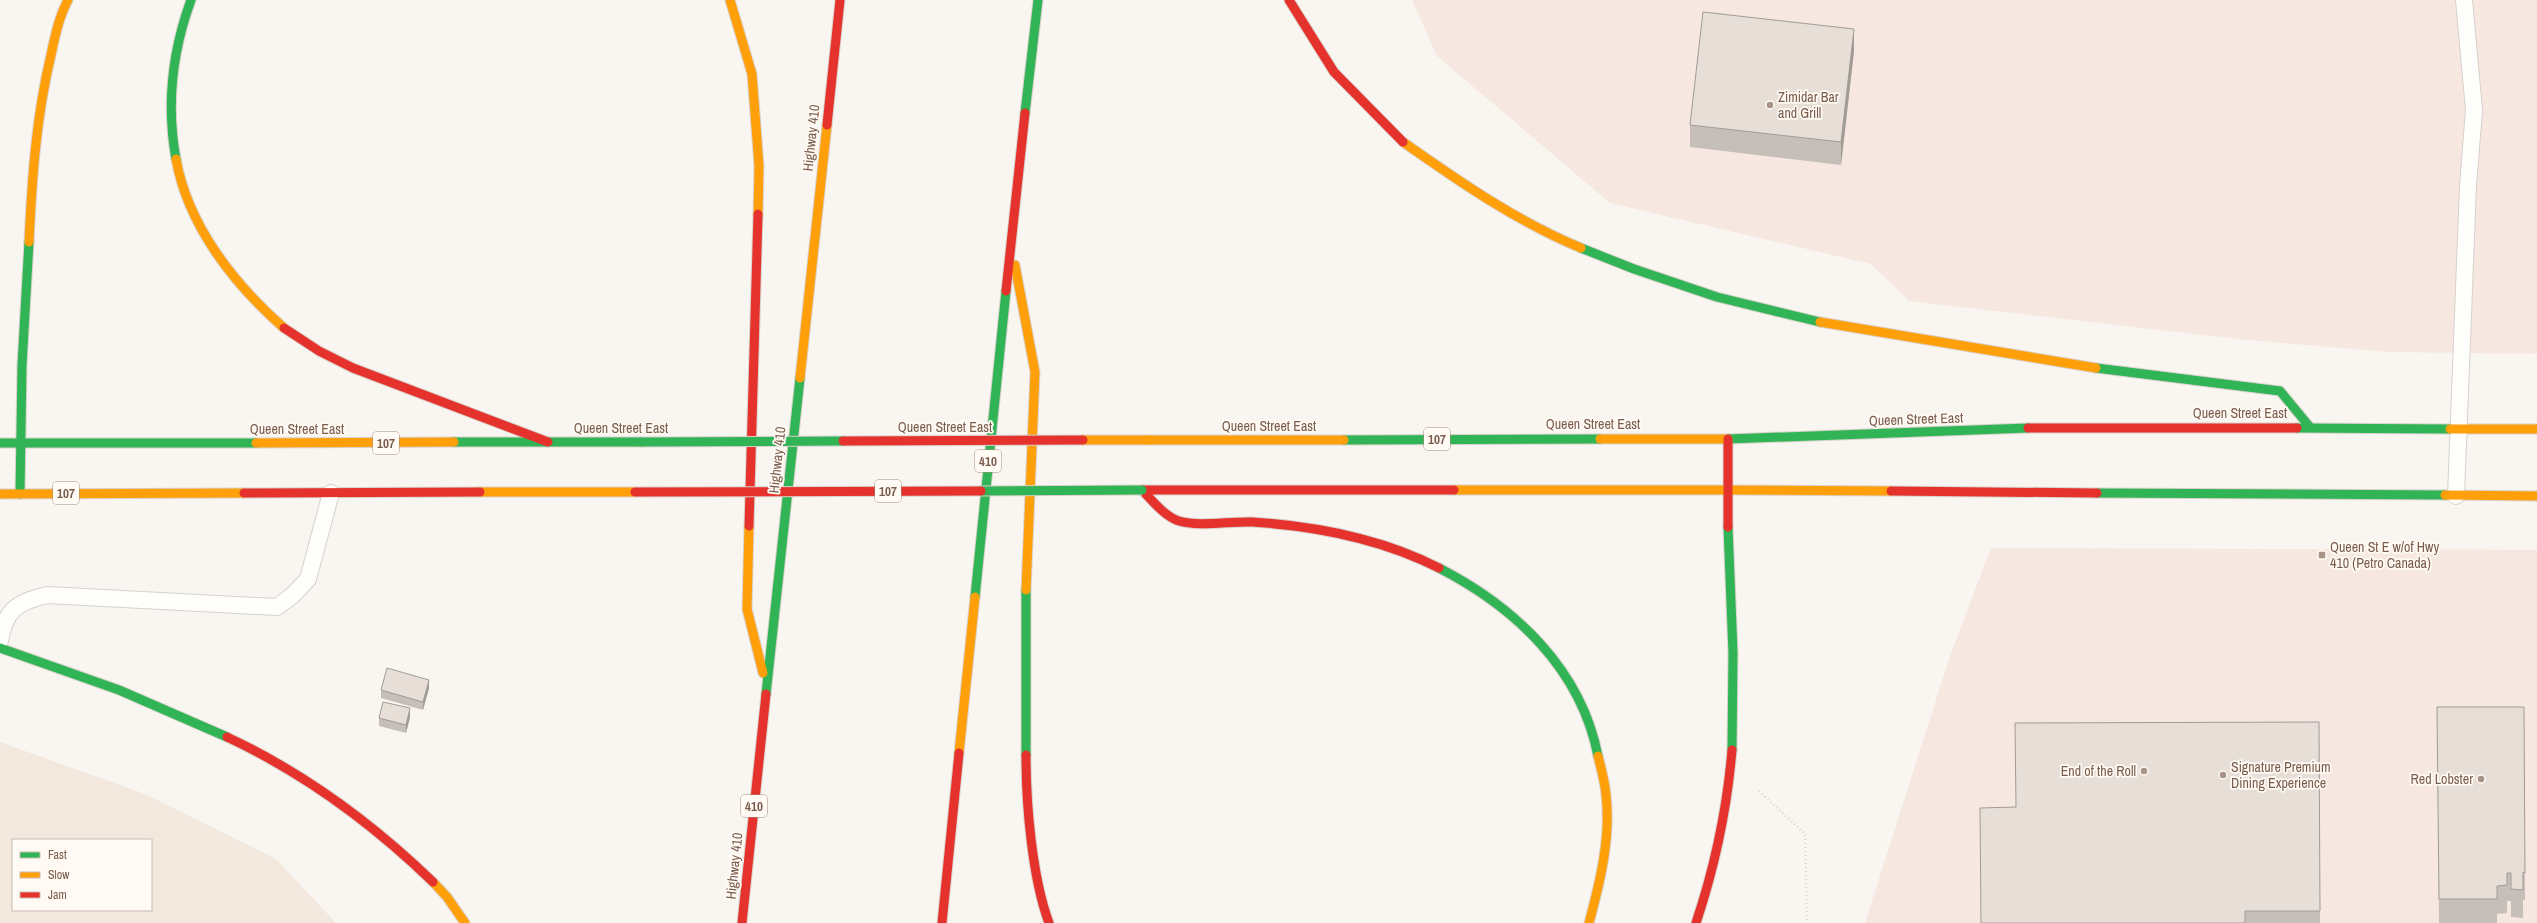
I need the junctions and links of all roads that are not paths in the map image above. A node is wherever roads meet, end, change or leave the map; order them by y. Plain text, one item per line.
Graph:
1 (68, 0) edge
2 (191, 0) edge
3 (730, 0) edge
4 (840, 0) edge
5 (1038, 0) edge
6 (1289, 0) edge
7 (2464, 0) edge
8 (1011, 239) junction
9 (2309, 426) junction
10 (2458, 428) junction
11 (2537, 429) edge
12 (1728, 438) junction
13 (548, 442) junction
14 (0, 443) edge
15 (20, 443) junction
16 (1142, 490) junction
17 (1728, 490) junction
18 (331, 493) junction
19 (0, 494) edge
20 (20, 494) junction
21 (2456, 496) junction
22 (2537, 496) edge
23 (0, 641) edge
24 (0, 648) edge
25 (766, 688) junction
26 (465, 923) edge
27 (742, 923) edge
28 (942, 923) edge
29 (1049, 923) edge
30 (1589, 923) edge
31 (1696, 923) edge

1 - 15 main road
2 - 13 main road
3 - 25 main road
4 - 25 main road, Highway 410 / 410
5 - 8 main road, 410
6 - 9 main road
7 - 10 lane
8 - 28 main road, 410
8 - 29 main road
9 - 10 main road, Queen Street East
9 - 12 main road, Queen Street East
10 - 11 main road, Queen Street East
10 - 21 lane
12 - 13 main road, Queen Street East / 107, bridge
12 - 17 main road
13 - 15 main road, Queen Street East / 107
14 - 15 main road, Queen Street East / 107
15 - 20 main road
16 - 17 main road
16 - 18 main road, 107, bridge
16 - 30 main road
17 - 21 main road
17 - 31 main road
18 - 20 main road, 107
18 - 23 lane
19 - 20 main road, 107
21 - 22 main road
24 - 26 main road
25 - 27 main road, Highway 410 / 410

